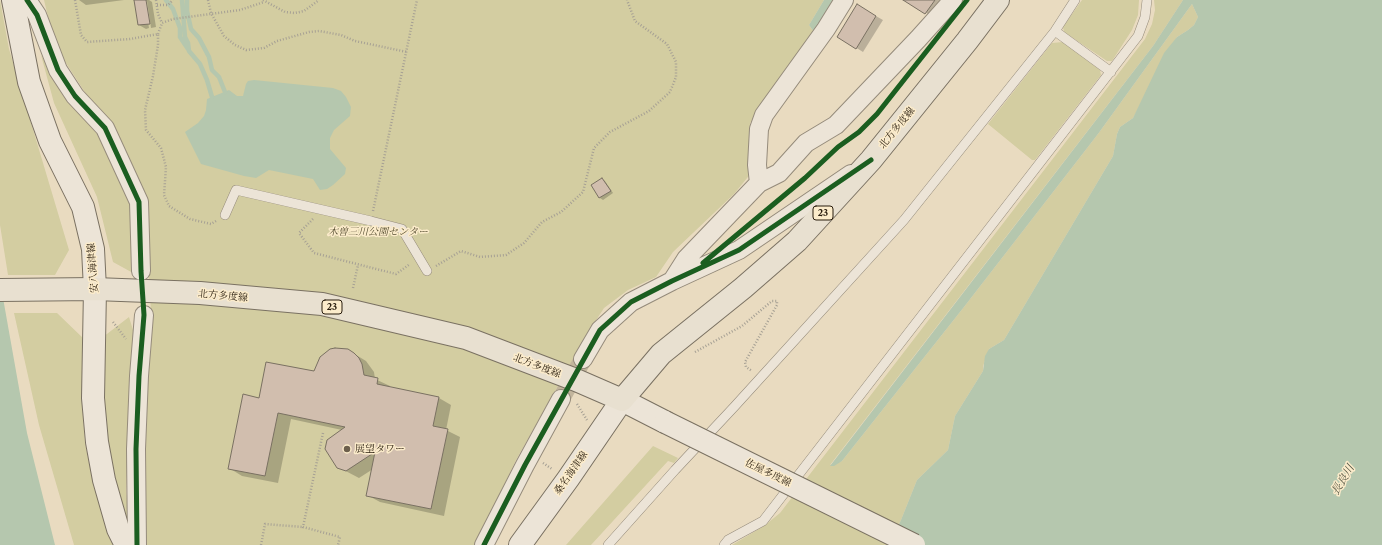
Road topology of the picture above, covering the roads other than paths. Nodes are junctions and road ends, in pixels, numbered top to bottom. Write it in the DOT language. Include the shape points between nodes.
graph roads {
  1 [pos="13,0"];
  2 [pos="27,0"];
  3 [pos="844,0"];
  4 [pos="953,0"];
  5 [pos="998,0"];
  6 [pos="1076,0"];
  7 [pos="1147,0"];
  8 [pos="1055,31"];
  9 [pos="1111,72"];
  10 [pos="871,160"];
  11 [pos="759,183"];
  12 [pos="225,215"];
  13 [pos="141,271"];
  14 [pos="427,271"];
  15 [pos="672,281"];
  16 [pos="0,290"];
  17 [pos="94,290"];
  18 [pos="144,315"];
  19 [pos="583,359"];
  20 [pos="568,399"];
  21 [pos="622,400"];
  22 [pos="126,545"];
  23 [pos="137,545"];
  24 [pos="484,545"];
  25 [pos="520,545"];
  26 [pos="608,545"];
  27 [pos="724,545"];
  28 [pos="914,545"];
  1 -- 17 [label="main road, 安八海津線" via="28,82 50,141 83,207 93,249"];
  2 -- 13 [label="street" via="37,15 58,70 75,96 105,128 139,202"];
  3 -- 11 [label="street" via="764,115 759,129"];
  4 -- 11 [label="street" via="836,125 806,144 779,173"];
  5 -- 10 [label="main road, 北方多度線 / 23"];
  6 -- 8 [label="lane"];
  7 -- 9 [label="lane" via="1145,17 1138,36"];
  8 -- 9 [label="lane"];
  8 -- 26 [label="lane" via="904,220"];
  9 -- 27 [label="lane" via="763,521 728,540"];
  10 -- 15 [label="street" via="738,250"];
  10 -- 21 [label="main road, 北方多度線 / 23" via="797,241 661,354"];
  11 -- 15 [label="street" via="686,259"];
  12 -- 14 [label="lane" via="236,190 402,229"];
  15 -- 19 [label="street" via="631,302 600,330"];
  16 -- 17 [label="main road, 北方多度線 / 23"];
  17 -- 21 [label="main road, 北方多度線 / 23" via="200,293 322,304 466,338"];
  17 -- 22 [label="main road, 安八海津線" via="93,398 97,442 104,480 118,529"];
  18 -- 23 [label="street" via="136,449"];
  20 -- 24 [label="street" via="530,455"];
  21 -- 25 [label="main road, 桑名海津線"];
  21 -- 28 [label="main road, 佐屋多度線, bridge"];
}
